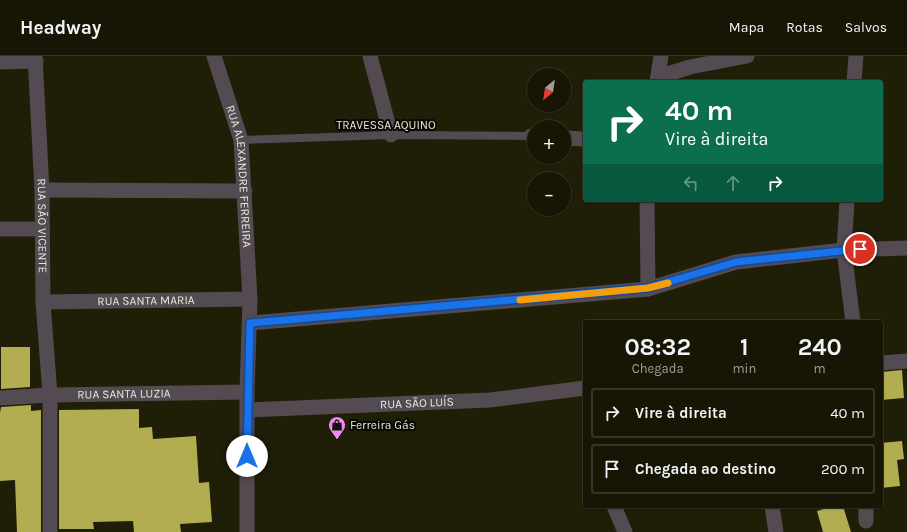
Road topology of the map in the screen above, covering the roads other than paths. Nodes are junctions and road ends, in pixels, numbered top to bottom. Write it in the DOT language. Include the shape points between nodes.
graph roads {
  1 [pos="214,56"];
  2 [pos="370,56"];
  3 [pos="660,56"];
  4 [pos="747,56"];
  5 [pos="856,56"];
  6 [pos="35,58"];
  7 [pos="0,62"];
  8 [pos="658,80"];
  9 [pos="854,80"];
  10 [pos="391,136"];
  11 [pos="527,136"];
  12 [pos="571,138"];
  13 [pos="583,139"];
  14 [pos="241,140"];
  15 [pos="42,190"];
  16 [pos="244,191"];
  17 [pos="647,202"];
  18 [pos="847,202"];
  19 [pos="0,229"];
  20 [pos="42,229"];
  21 [pos="907,248"];
  22 [pos="844,250"];
  23 [pos="648,288"];
  24 [pos="250,299"];
  25 [pos="43,302"];
  26 [pos="853,320"];
  27 [pos="250,323"];
  28 [pos="907,361"];
  29 [pos="883,363"];
  30 [pos="583,388"];
  31 [pos="247,392"];
  32 [pos="50,395"];
  33 [pos="0,398"];
  34 [pos="247,410"];
  35 [pos="615,508"];
  36 [pos="772,508"];
  37 [pos="50,532"];
  38 [pos="247,532"];
  39 [pos="625,532"];
  40 [pos="776,532"];
  1 -- 14 [label="street, RUA ALEXANDRE FERREIRA"];
  2 -- 10 [label="street"];
  3 -- 8 [label="street"];
  4 -- 8 [label="street" via="690,67"];
  5 -- 9 [label="street"];
  6 -- 7 [label="street"];
  6 -- 15 [label="street, RUA SÃO VICENTE"];
  10 -- 11 [label="lane, TRAVESSA AQUINO"];
  10 -- 14 [label="lane, TRAVESSA AQUINO"];
  12 -- 13 [label="street"];
  14 -- 16 [label="street, RUA ALEXANDRE FERREIRA"];
  15 -- 16 [label="street"];
  15 -- 20 [label="street, RUA SÃO VICENTE"];
  16 -- 24 [label="street, RUA ALEXANDRE FERREIRA"];
  17 -- 23 [label="street"];
  18 -- 22 [label="street"];
  19 -- 20 [label="street"];
  20 -- 25 [label="street, RUA SÃO VICENTE"];
  21 -- 22 [label="street"];
  22 -- 23 [label="street" via="736,262"];
  22 -- 26 [label="street"];
  23 -- 27 [label="street"];
  24 -- 25 [label="street, RUA SANTA MARIA"];
  24 -- 27 [label="street, RUA ALEXANDRE FERREIRA"];
  25 -- 32 [label="street, RUA SÃO VICENTE"];
  27 -- 31 [label="street, RUA ALEXANDRE FERREIRA"];
  28 -- 29 [label="street"];
  30 -- 34 [label="street, RUA SÃO LUÍS" via="490,400"];
  31 -- 32 [label="street, RUA SANTA LUZIA"];
  31 -- 34 [label="street, RUA ALEXANDRE FERREIRA"];
  32 -- 33 [label="street, RUA SANTA LUZIA"];
  32 -- 37 [label="street, RUA SÃO VICENTE"];
  34 -- 38 [label="street, RUA ALEXANDRE FERREIRA"];
  35 -- 39 [label="street"];
  36 -- 40 [label="street"];
}
